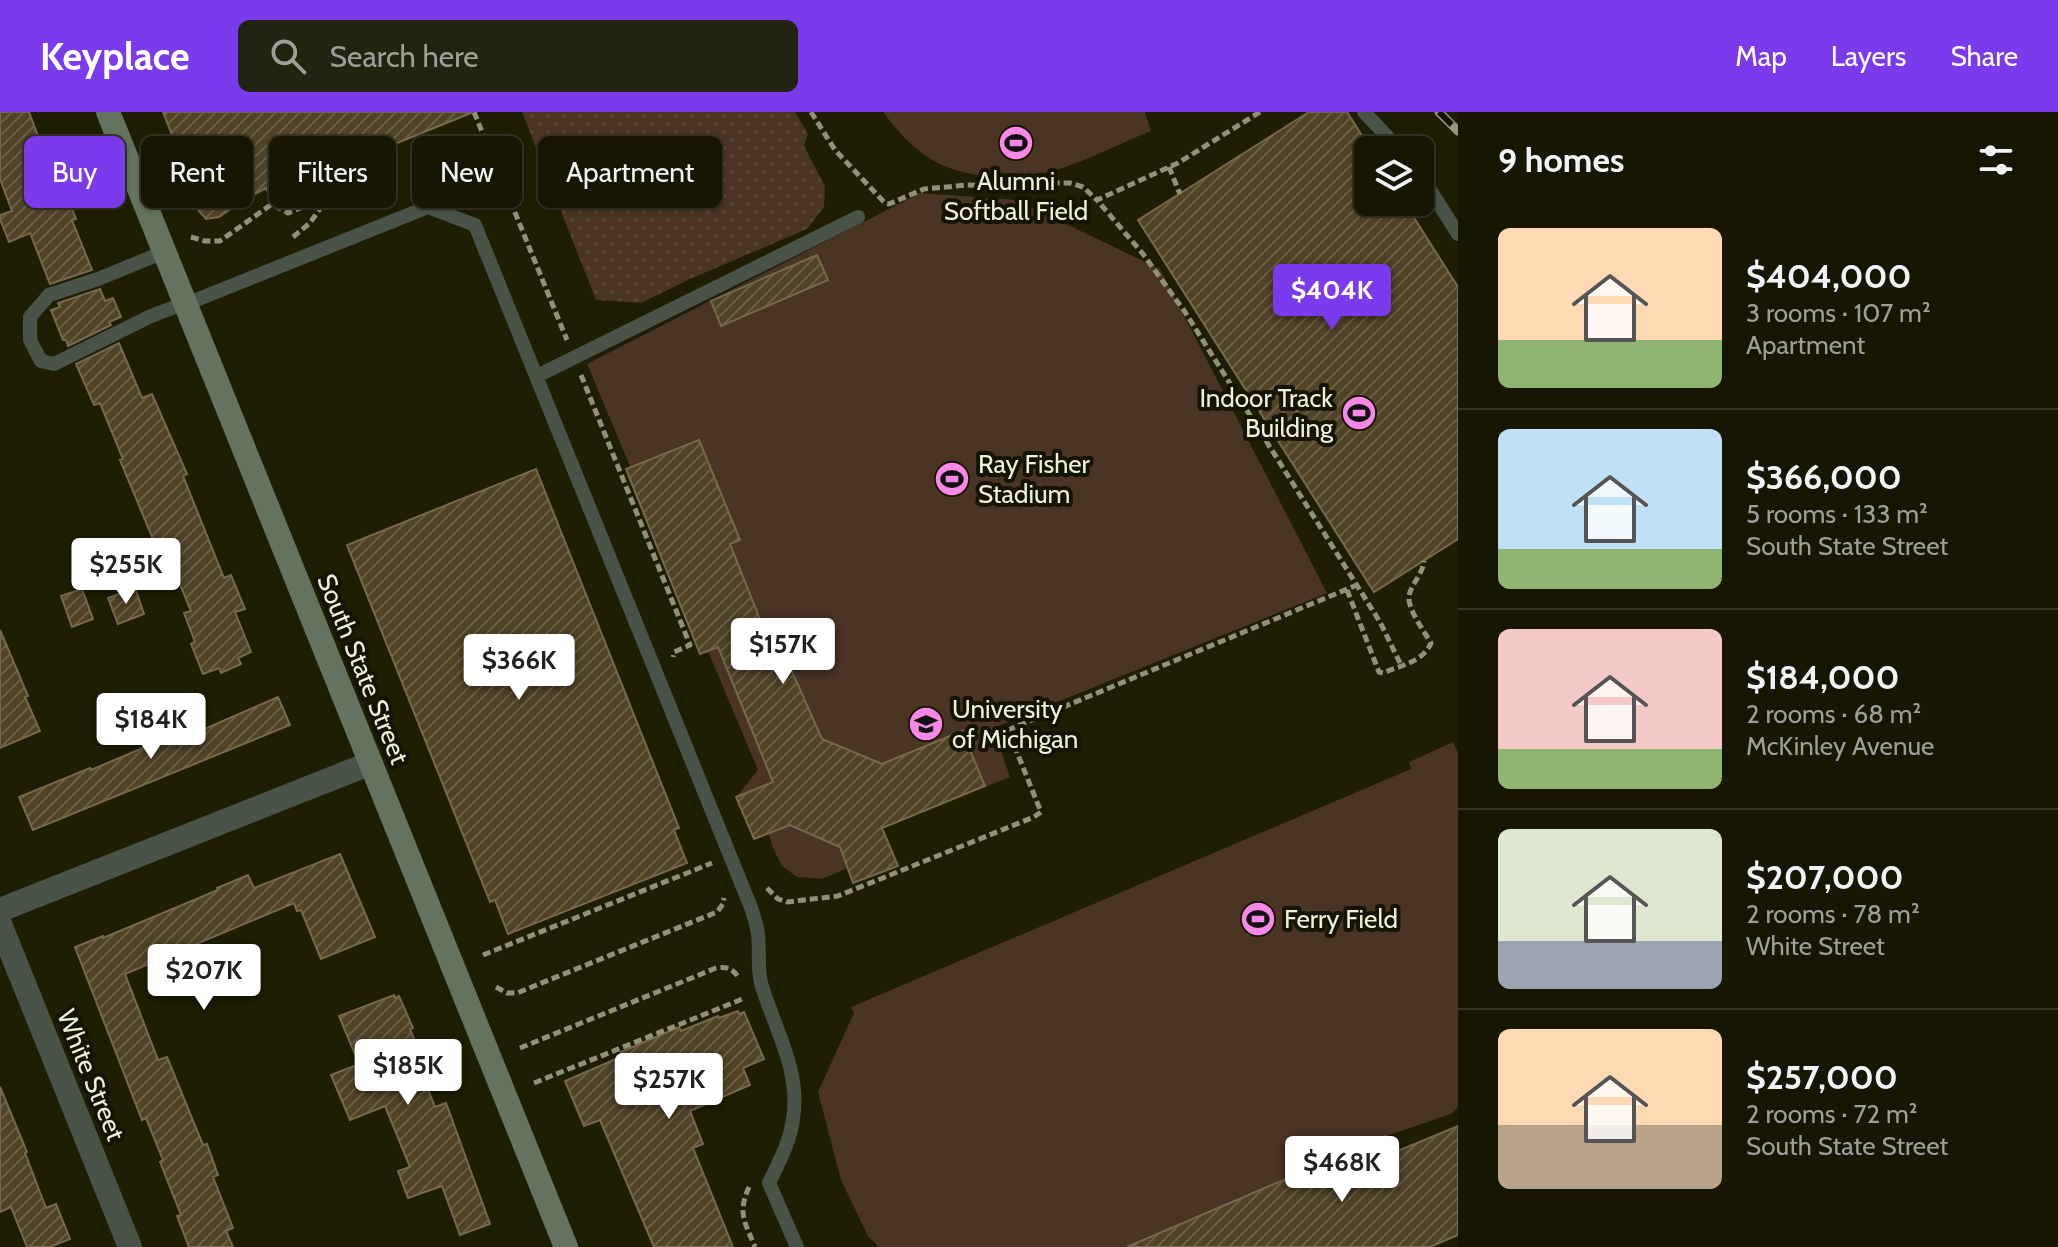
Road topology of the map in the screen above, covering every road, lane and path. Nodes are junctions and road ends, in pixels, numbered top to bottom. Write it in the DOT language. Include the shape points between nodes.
graph roads {
  1 [pos="108,112"];
  2 [pos="474,112"];
  3 [pos="811,112"];
  4 [pos="1260,112"];
  5 [pos="1364,112"];
  6 [pos="1387,136"];
  7 [pos="1169,167"];
  8 [pos="1180,194"];
  9 [pos="1434,196"];
  10 [pos="1097,200"];
  11 [pos="269,206"];
  12 [pos="279,208"];
  13 [pos="300,208"];
  14 [pos="321,208"];
  15 [pos="858,217"];
  16 [pos="1458,234"];
  17 [pos="191,237"];
  18 [pos="293,237"];
  19 [pos="164,252"];
  20 [pos="185,304"];
  21 [pos="575,359"];
  22 [pos="537,376"];
  23 [pos="1424,561"];
  24 [pos="1357,585"];
  25 [pos="1347,590"];
  26 [pos="1401,665"];
  27 [pos="678,669"];
  28 [pos="371,763"];
  29 [pos="717,876"];
  30 [pos="762,882"];
  31 [pos="722,889"];
  32 [pos="0,910"];
  33 [pos="0,924"];
  34 [pos="483,955"];
  35 [pos="741,983"];
  36 [pos="496,987"];
  37 [pos="752,1010"];
  38 [pos="520,1048"];
  39 [pos="534,1083"];
  40 [pos="751,1183"];
  41 [pos="130,1247"];
  42 [pos="566,1247"];
  43 [pos="755,1247"];
  44 [pos="797,1247"];
  1 -- 19 [label="main road, South State Street"];
  2 -- 21 [label="path"];
  3 -- 10 [label="path" via="835,150 885,203 924,189 1057,183 1083,187"];
  4 -- 7 [label="path"];
  5 -- 6 [label="lane"];
  7 -- 8 [label="path"];
  7 -- 10 [label="path"];
  9 -- 16 [label="lane"];
  10 -- 24 [label="path" via="1185,312"];
  11 -- 17 [label="path" via="220,241"];
  12 -- 13 [label="path" via="288,213"];
  14 -- 18 [label="path"];
  15 -- 21 [label="lane"];
  19 -- 20 [label="main road, South State Street"];
  19 -- 20 [label="lane" via="49,295 30,317 30,340 41,361 54,364"];
  20 -- 22 [label="lane" via="428,207 475,225"];
  20 -- 28 [label="main road, South State Street"];
  21 -- 22 [label="lane"];
  21 -- 27 [label="path" via="690,645 672,653"];
  22 -- 44 [label="lane" via="752,910 761,983 796,1099 786,1146 769,1183"];
  23 -- 26 [label="path" via="1409,605 1430,648"];
  24 -- 25 [label="path"];
  24 -- 26 [label="path"];
  25 -- 26 [label="path" via="1379,672"];
  25 -- 30 [label="path" via="1008,730 1041,812 1034,817 838,896 787,902"];
  28 -- 32 [label="street"];
  28 -- 42 [label="main road, South State Street"];
  29 -- 34 [label="path" via="712,863"];
  31 -- 36 [label="path" via="724,900 717,912 517,993"];
  33 -- 41 [label="street, White Street"];
  35 -- 38 [label="path" via="734,971 716,968"];
  37 -- 39 [label="path" via="746,995"];
  40 -- 43 [label="path" via="742,1207"];
}
